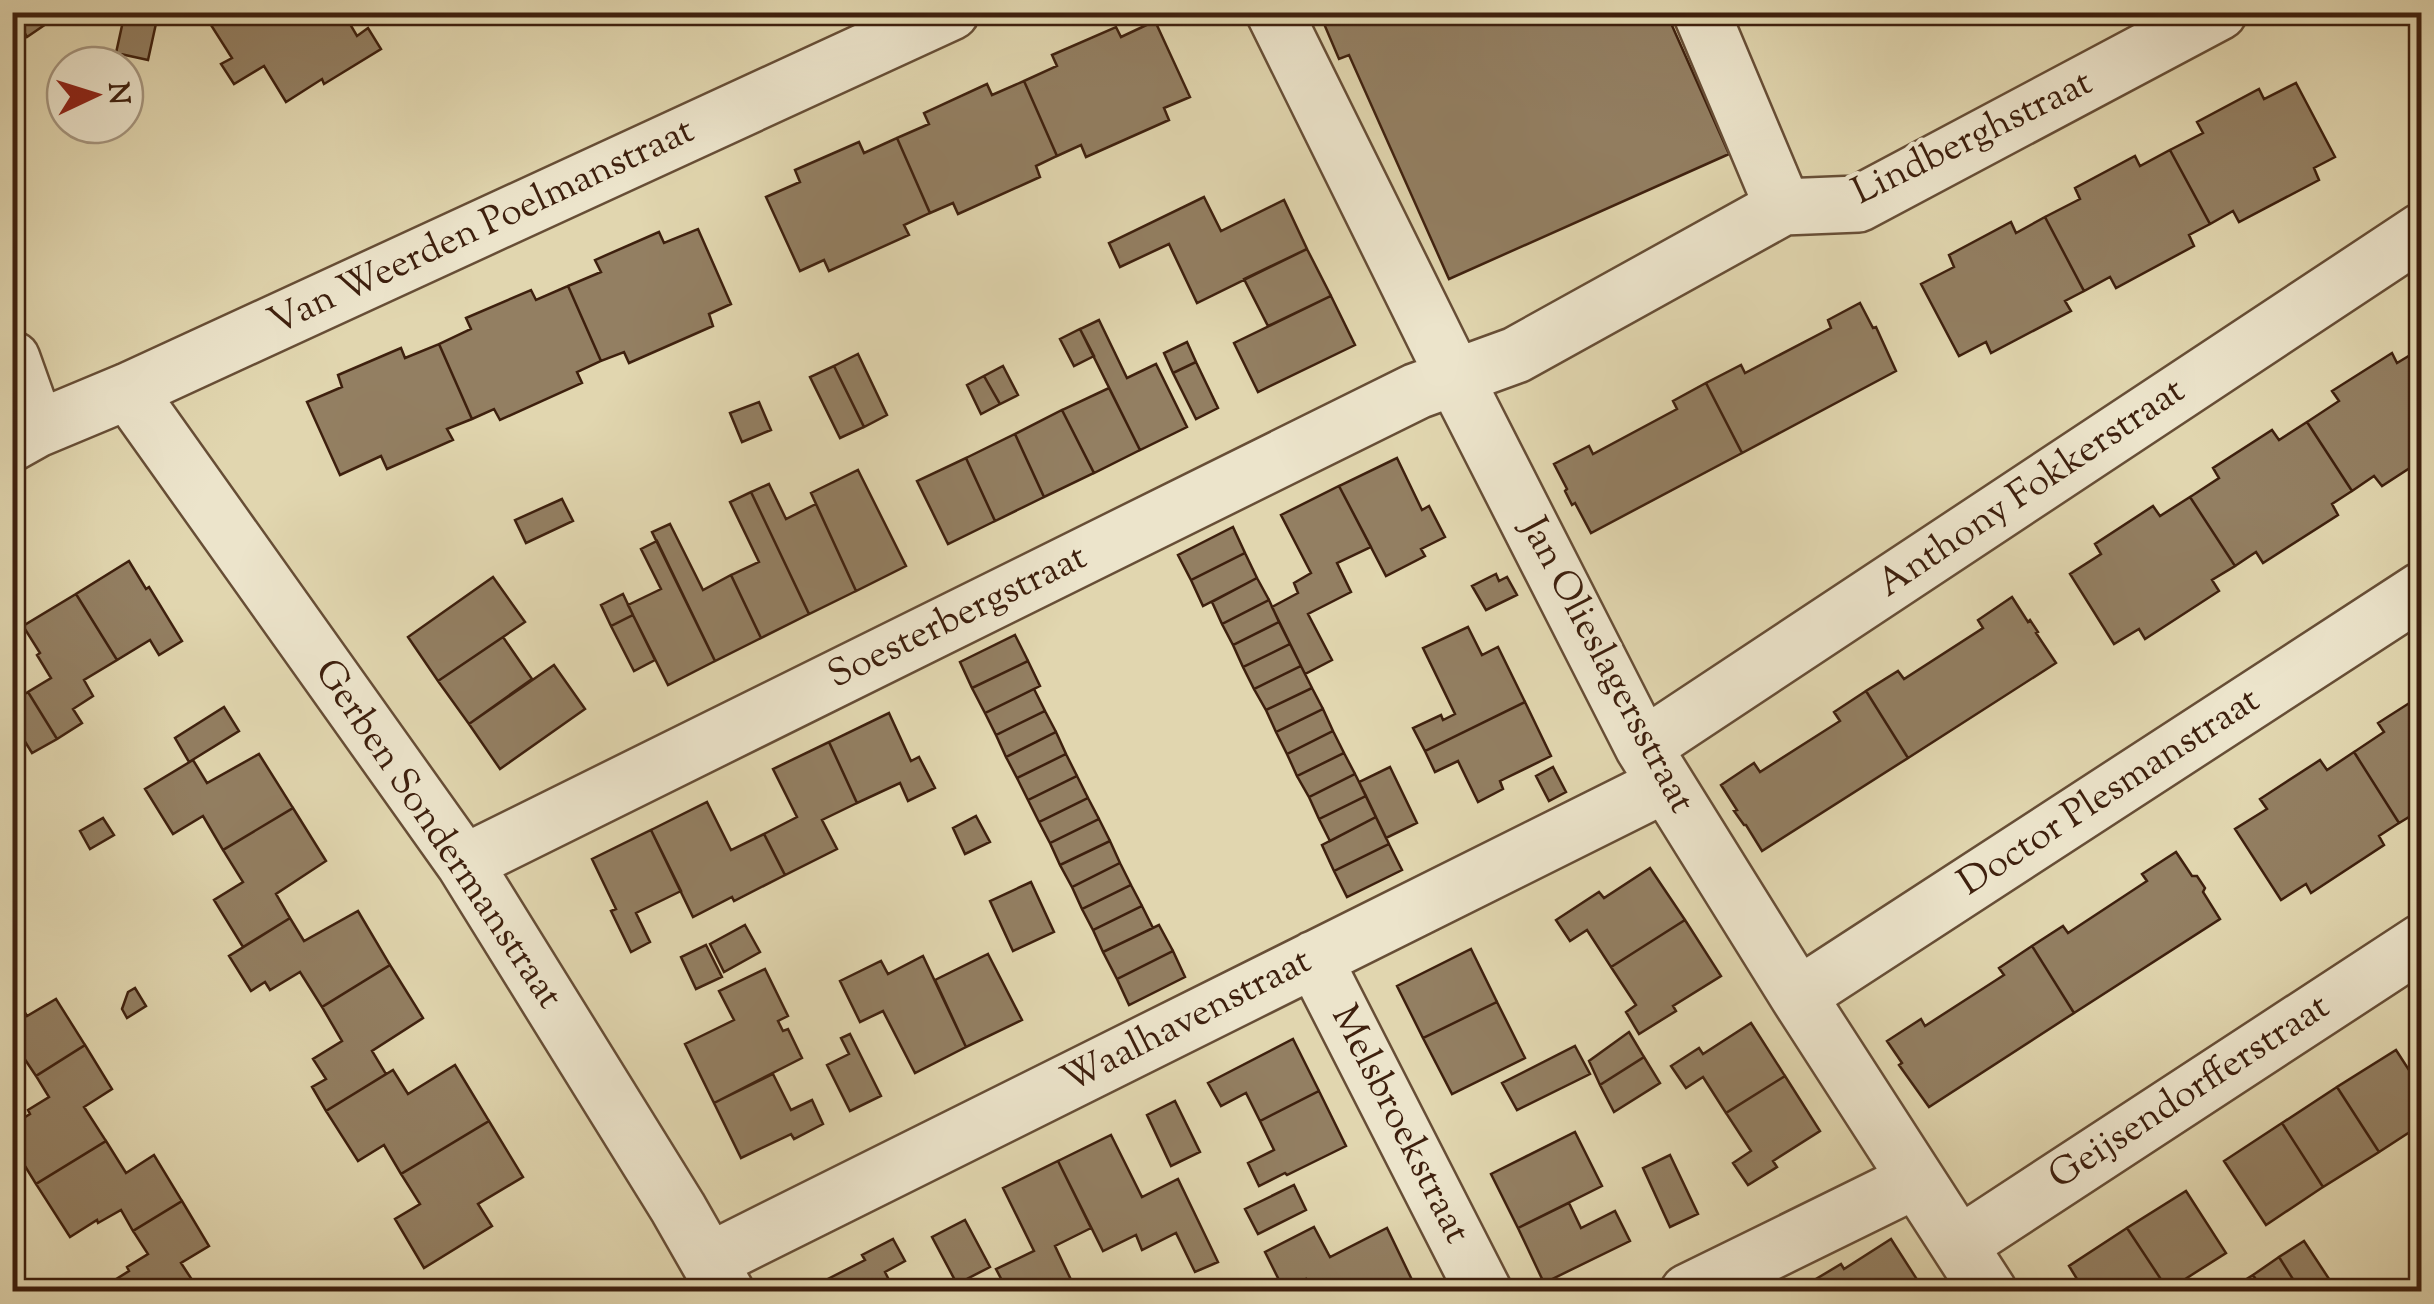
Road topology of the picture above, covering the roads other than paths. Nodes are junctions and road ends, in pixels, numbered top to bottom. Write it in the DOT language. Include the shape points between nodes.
graph roads {
  1 [pos="951,12"];
  2 [pos="1274,12"];
  3 [pos="1700,12"];
  4 [pos="2220,12"];
  5 [pos="1783,207"];
  6 [pos="2422,231"];
  7 [pos="12,359"];
  8 [pos="1455,378"];
  9 [pos="128,390"];
  10 [pos="25,436"];
  11 [pos="2422,590"];
  12 [pos="1654,766"];
  13 [pos="464,863"];
  14 [pos="2422,942"];
  15 [pos="1314,958"];
  16 [pos="1798,996"];
  17 [pos="1916,1180"];
  18 [pos="1958,1245"];
  19 [pos="717,1276"];
  20 [pos="1484,1292"];
  21 [pos="1688,1292"];
  22 [pos="1989,1292"];
  1 -- 9 [label="street, Van Weerden Poelmanstraat"];
  2 -- 8 [label="street, Jan Olieslagersstraat"];
  3 -- 5 [label="street"];
  4 -- 5 [label="street, Lindberghstraat" via="1858,204"];
  5 -- 8 [label="street, Lindberghstraat" via="1516,356"];
  6 -- 12 [label="street, Anthony Fokkerstraat"];
  7 -- 10 [label="street"];
  8 -- 12 [label="street, Jan Olieslagersstraat"];
  8 -- 13 [label="street, Soesterbergstraat" via="1400,399"];
  9 -- 10 [label="street, Van Weerden Poelmanstraat"];
  9 -- 13 [label="street, Gerben Sondermanstraat"];
  11 -- 16 [label="street, Doctor Plesmanstraat"];
  12 -- 15 [label="street, Waalhavenstraat"];
  12 -- 16 [label="street, Jan Olieslagersstraat"];
  13 -- 19 [label="street, Gerben Sondermanstraat"];
  14 -- 18 [label="street, Geijsendorfferstraat"];
  15 -- 19 [label="street, Waalhavenstraat"];
  15 -- 20 [label="street, Melsbroekstraat"];
  16 -- 17 [label="street, Jan Olieslagersstraat"];
  17 -- 18 [label="street, Jan Olieslagersstraat"];
  17 -- 21 [label="street"];
  18 -- 22 [label="street, Jan Olieslagersstraat"];
}
